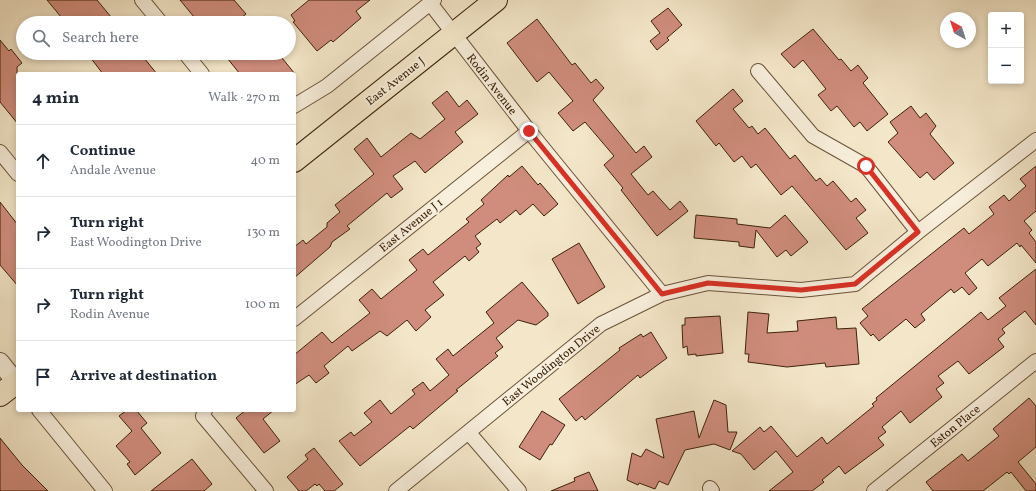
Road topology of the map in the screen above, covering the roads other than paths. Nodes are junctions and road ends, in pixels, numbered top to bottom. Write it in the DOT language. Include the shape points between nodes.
graph roads {
  1 [pos="142,0"];
  2 [pos="496,0"];
  3 [pos="432,2"];
  4 [pos="155,16"];
  5 [pos="454,34"];
  6 [pos="191,60"];
  7 [pos="758,71"];
  8 [pos="200,72"];
  9 [pos="296,105"];
  10 [pos="529,131"];
  11 [pos="1036,140"];
  12 [pos="0,152"];
  13 [pos="296,159"];
  14 [pos="16,172"];
  15 [pos="918,232"];
  16 [pos="662,294"];
  17 [pos="296,317"];
  18 [pos="1036,361"];
  19 [pos="0,362"];
  20 [pos="13,386"];
  21 [pos="41,412"];
  22 [pos="204,412"];
  23 [pos="469,433"];
  24 [pos="105,491"];
  25 [pos="266,491"];
  26 [pos="396,491"];
  27 [pos="519,491"];
  28 [pos="874,491"];
  1 -- 4 [label="street"];
  2 -- 5 [label="main road, East Avenue J"];
  3 -- 5 [label="street, Rodin Avenue"];
  3 -- 9 [label="street" via="326,86"];
  5 -- 10 [label="street, Rodin Avenue"];
  5 -- 13 [label="main road, East Avenue J"];
  6 -- 8 [label="street"];
  7 -- 15 [label="street" via="813,136 866,166"];
  10 -- 16 [label="street, Rodin Avenue"];
  10 -- 17 [label="street, East Avenue J 1"];
  11 -- 15 [label="street, East Woodington Drive"];
  12 -- 14 [label="street"];
  15 -- 16 [label="street, East Woodington Drive" via="855,284 801,290 708,283"];
  16 -- 23 [label="street, East Woodington Drive" via="601,324"];
  18 -- 28 [label="street, Eston Place"];
  19 -- 20 [label="street"];
  21 -- 24 [label="street"];
  22 -- 25 [label="street" via="203,416"];
  23 -- 26 [label="street, East Woodington Drive"];
  23 -- 27 [label="street"];
}
